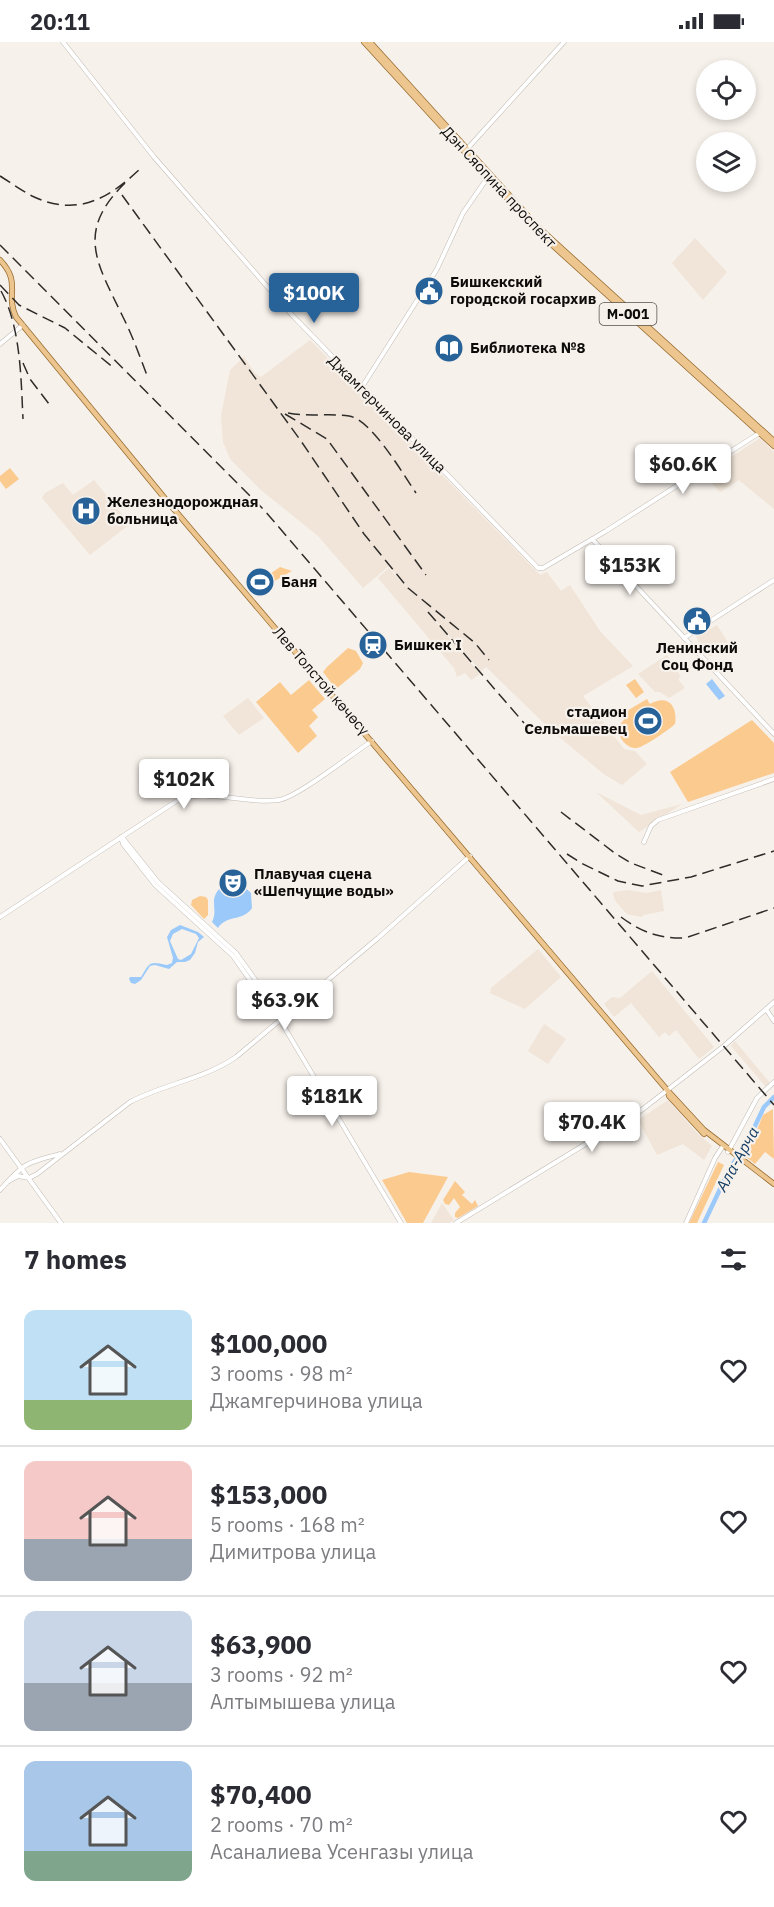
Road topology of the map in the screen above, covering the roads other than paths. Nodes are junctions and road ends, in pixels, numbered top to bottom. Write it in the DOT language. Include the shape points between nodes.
graph roads {
  1 [pos="63,42"];
  2 [pos="364,42"];
  3 [pos="370,42"];
  4 [pos="564,42"];
  5 [pos="466,150"];
  6 [pos="489,176"];
  7 [pos="0,260"];
  8 [pos="23,325"];
  9 [pos="0,344"];
  10 [pos="362,387"];
  11 [pos="762,432"];
  12 [pos="774,441"];
  13 [pos="774,446"];
  14 [pos="592,539"];
  15 [pos="774,580"];
  16 [pos="684,638"];
  17 [pos="774,734"];
  18 [pos="372,740"];
  19 [pos="774,779"];
  20 [pos="121,837"];
  21 [pos="644,842"];
  22 [pos="470,856"];
  23 [pos="0,917"];
  24 [pos="774,1002"];
  25 [pos="270,1004"];
  26 [pos="766,1009"];
  27 [pos="280,1020"];
  28 [pos="774,1021"];
  29 [pos="774,1082"];
  30 [pos="668,1090"];
  31 [pos="0,1139"];
  32 [pos="722,1147"];
  33 [pos="729,1151"];
  34 [pos="63,1153"];
  35 [pos="29,1162"];
  36 [pos="21,1168"];
  37 [pos="37,1174"];
  38 [pos="29,1178"];
  39 [pos="7,1182"];
  40 [pos="774,1185"];
  41 [pos="0,1190"];
  42 [pos="61,1223"];
  43 [pos="401,1223"];
  44 [pos="456,1223"];
  45 [pos="686,1223"];
  1 -- 10 [label="street, Джамгерчинова улица" via="154,157 292,315"];
  2 -- 5 [label="main road, Дэн Сяопина проспект / M-001"];
  3 -- 5 [label="main road, Дэн Сяопина проспект / M-001"];
  4 -- 5 [label="street"];
  5 -- 6 [label="main road, Дэн Сяопина проспект / M-001"];
  6 -- 10 [label="street" via="463,213 437,269"];
  6 -- 11 [label="main road, Дэн Сяопина проспект / M-001" via="545,233"];
  7 -- 8 [label="main road, Лев Толстой көчөсү" via="10,272 12,304"];
  8 -- 9 [label="street"];
  8 -- 18 [label="main road, Лев Толстой көчөсү"];
  10 -- 14 [label="street, Джамгерчинова улица" via="538,568"];
  11 -- 12 [label="main road, Дэн Сяопина проспект / M-001"];
  11 -- 13 [label="main road, Дэн Сяопина проспект / M-001"];
  11 -- 14 [label="street"];
  14 -- 16 [label="street"];
  15 -- 16 [label="street"];
  16 -- 17 [label="street"];
  18 -- 20 [label="street" via="285,798 184,798"];
  18 -- 22 [label="main road, Лев Толстой көчөсү"];
  19 -- 21 [label="street" via="658,820"];
  20 -- 23 [label="street"];
  20 -- 25 [label="street" via="158,882 236,953"];
  22 -- 27 [label="street"];
  22 -- 30 [label="main road, Лев Толстой көчөсү"];
  24 -- 26 [label="street"];
  26 -- 28 [label="street"];
  26 -- 30 [label="street"];
  27 -- 34 [label="street" via="228,1063 130,1102"];
  27 -- 43 [label="street"];
  29 -- 33 [label="street" via="758,1098"];
  30 -- 32 [label="main road, Лев Толстой көчөсү" via="697,1128"];
  30 -- 44 [label="street"];
  31 -- 36 [label="street"];
  32 -- 33 [label="main road, Лев Толстой көчөсү"];
  32 -- 45 [label="street"];
  33 -- 40 [label="main road, Лев Толстой көчөсү"];
  34 -- 35 [label="street"];
  34 -- 37 [label="street"];
  35 -- 36 [label="street"];
  35 -- 37 [label="street" via="37,1165"];
  36 -- 38 [label="street"];
  36 -- 39 [label="street"];
  37 -- 38 [label="street"];
  38 -- 39 [label="street" via="18,1176"];
  38 -- 42 [label="street"];
  39 -- 41 [label="street"];
}
